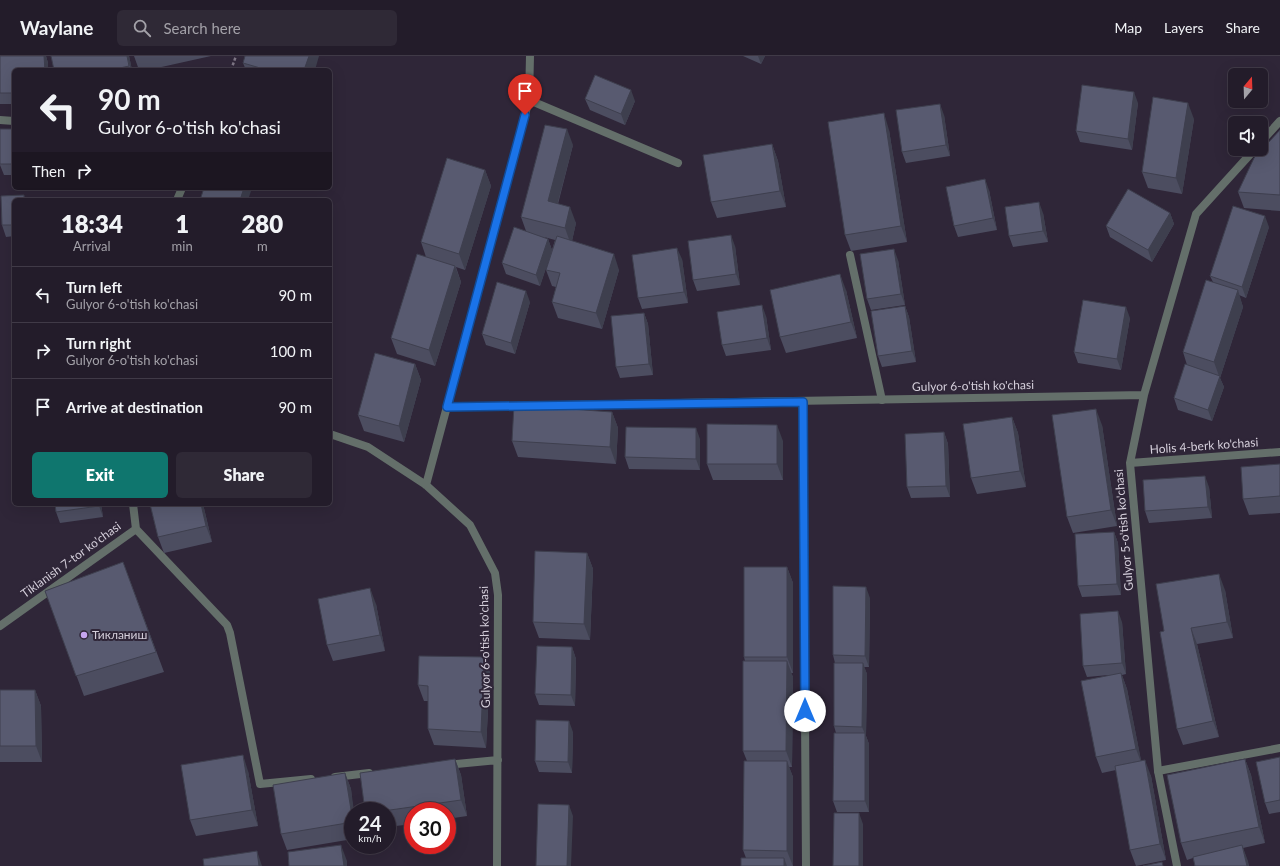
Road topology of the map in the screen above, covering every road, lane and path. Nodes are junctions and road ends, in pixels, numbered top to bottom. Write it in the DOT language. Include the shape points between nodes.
graph roads {
  1 [pos="236,56"];
  2 [pos="530,56"];
  3 [pos="232,68"];
  4 [pos="529,100"];
  5 [pos="0,120"];
  6 [pos="12,121"];
  7 [pos="1280,121"];
  8 [pos="1268,134"];
  9 [pos="1249,156"];
  10 [pos="678,163"];
  11 [pos="850,255"];
  12 [pos="1144,395"];
  13 [pos="882,400"];
  14 [pos="803,402"];
  15 [pos="447,407"];
  16 [pos="332,435"];
  17 [pos="1280,452"];
  18 [pos="1130,463"];
  19 [pos="426,485"];
  20 [pos="133,506"];
  21 [pos="136,529"];
  22 [pos="0,626"];
  23 [pos="1280,748"];
  24 [pos="498,760"];
  25 [pos="434,766"];
  26 [pos="1158,771"];
  27 [pos="379,772"];
  28 [pos="497,866"];
  29 [pos="806,866"];
  30 [pos="1177,866"];
  1 -- 3 [label="path"];
  2 -- 4 [label="street"];
  4 -- 10 [label="street"];
  4 -- 15 [label="street"];
  5 -- 6 [label="street"];
  7 -- 8 [label="street"];
  9 -- 12 [label="street, Gulyor 5-o'tish ko'chasi" via="1196,214"];
  11 -- 13 [label="street"];
  12 -- 13 [label="street, Gulyor 6-o'tish ko'chasi"];
  12 -- 18 [label="street, Gulyor 5-o'tish ko'chasi"];
  13 -- 14 [label="street, Gulyor 6-o'tish ko'chasi"];
  14 -- 15 [label="street, Gulyor 6-o'tish ko'chasi"];
  14 -- 29 [label="street"];
  15 -- 19 [label="street"];
  16 -- 19 [label="street, Gulyor 6-o'tish ko'chasi" via="368,447"];
  17 -- 18 [label="street, Holis 4-berk ko'chasi"];
  18 -- 26 [label="street, Gulyor 5-o'tish ko'chasi"];
  19 -- 24 [label="street, Gulyor 6-o'tish ko'chasi" via="470,525 495,573 498,595"];
  20 -- 21 [label="street, Tiklanish 7-tor ko'chasi"];
  21 -- 22 [label="street, Tiklanish 7-tor ko'chasi"];
  21 -- 27 [label="street" via="226,625 230,633 260,784"];
  23 -- 26 [label="street"];
  24 -- 25 [label="street"];
  24 -- 28 [label="street, Gulyor 6-o'tish ko'chasi"];
  26 -- 30 [label="street, Gulyor 5-o'tish ko'chasi"];
}
